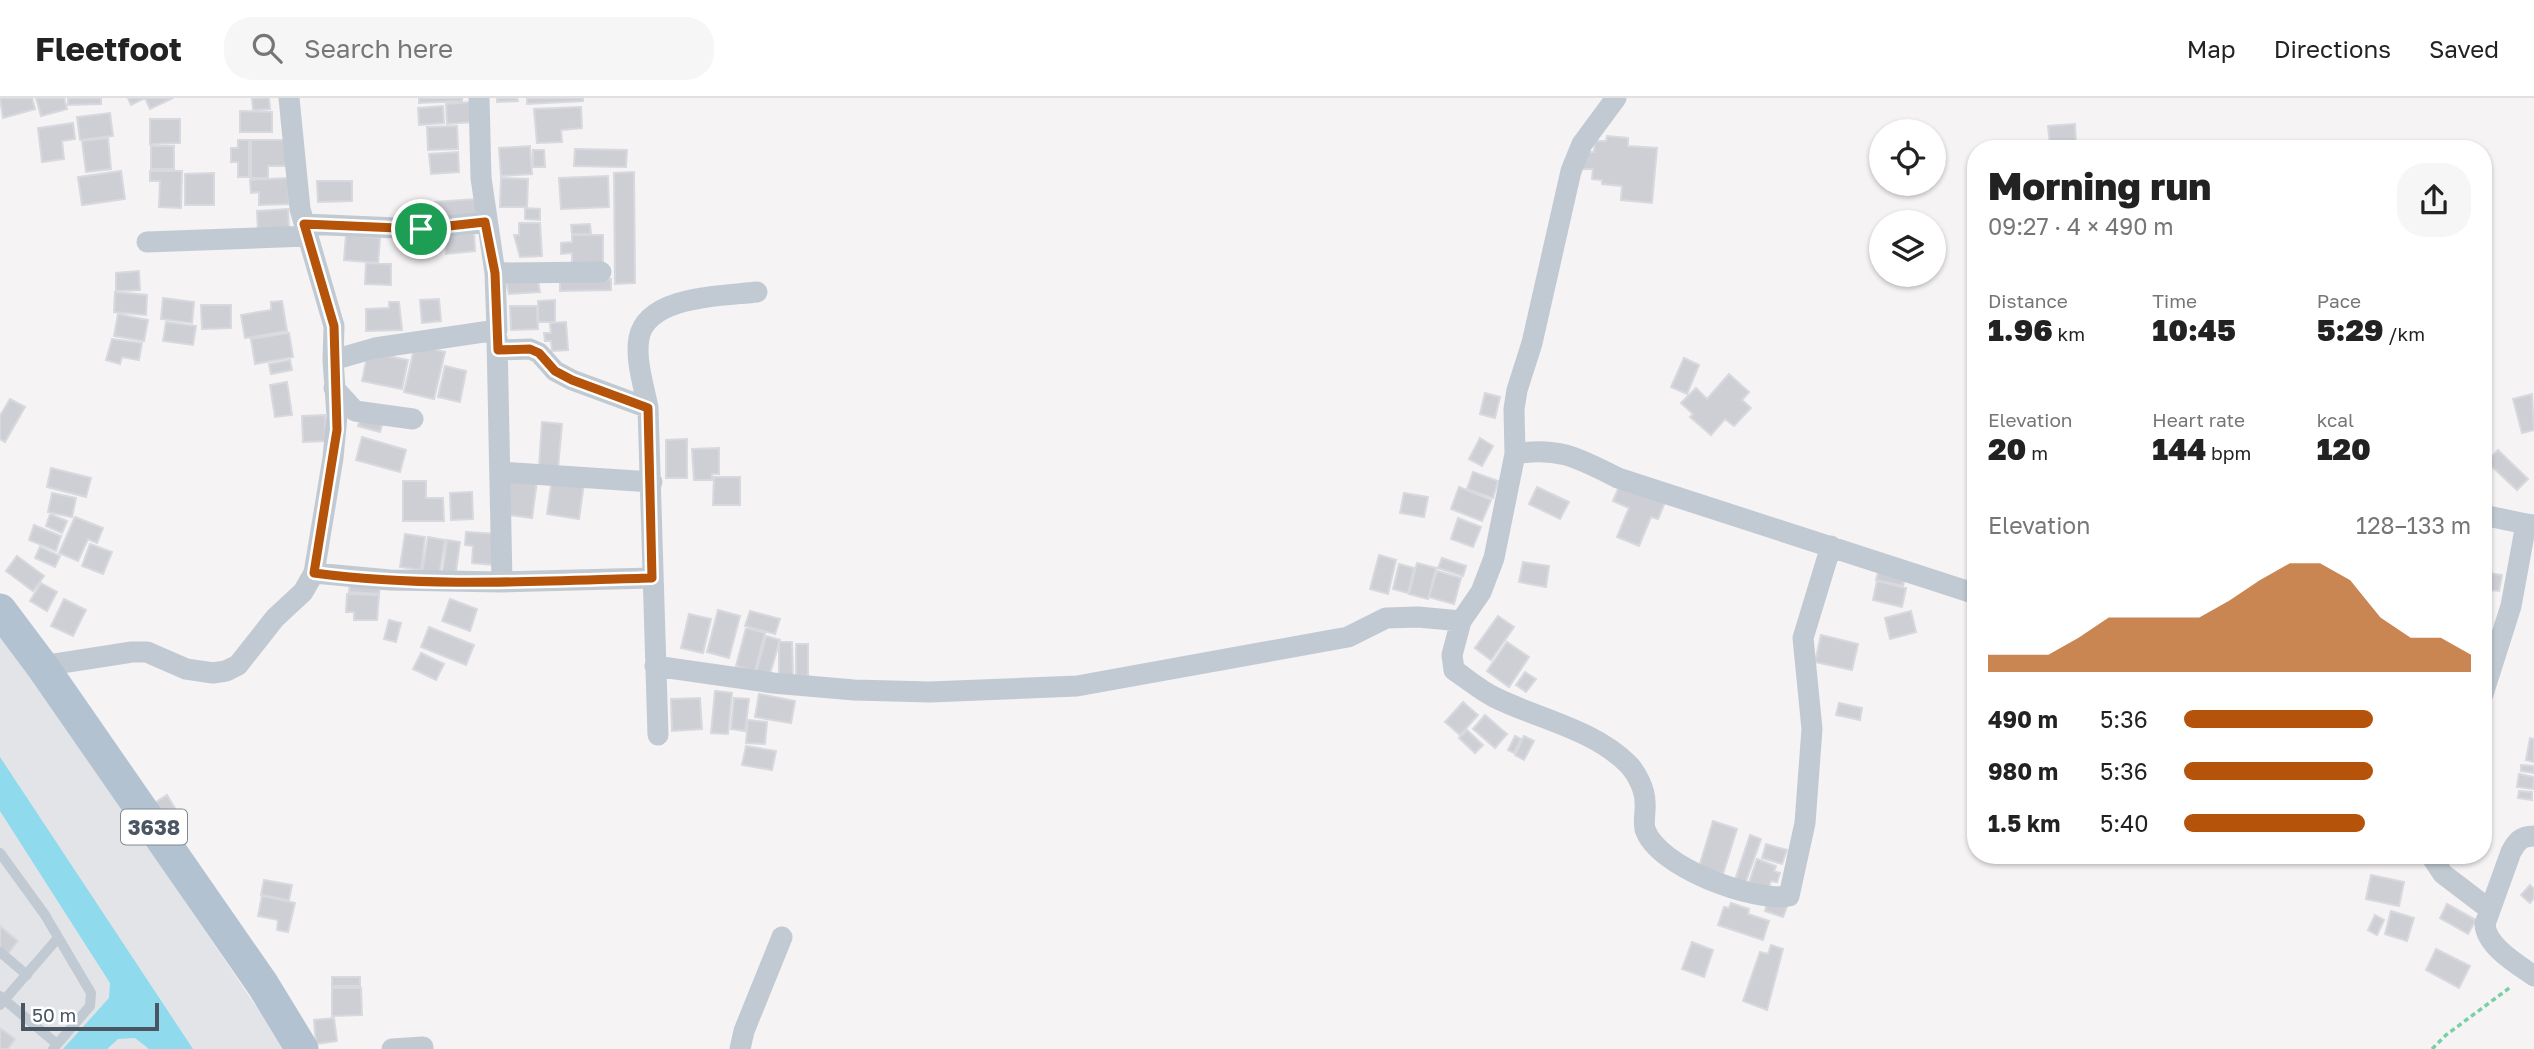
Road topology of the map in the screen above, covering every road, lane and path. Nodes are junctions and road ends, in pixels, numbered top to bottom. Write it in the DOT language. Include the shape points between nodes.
graph roads {
  1 [pos="289,98"];
  2 [pos="479,98"];
  3 [pos="1616,98"];
  4 [pos="485,222"];
  5 [pos="306,230"];
  6 [pos="148,242"];
  7 [pos="601,272"];
  8 [pos="495,273"];
  9 [pos="757,292"];
  10 [pos="497,340"];
  11 [pos="333,360"];
  12 [pos="334,388"];
  13 [pos="648,408"];
  14 [pos="413,419"];
  15 [pos="1515,454"];
  16 [pos="500,472"];
  17 [pos="652,482"];
  18 [pos="2492,517"];
  19 [pos="2530,525"];
  20 [pos="1831,546"];
  21 [pos="314,573"];
  22 [pos="652,578"];
  23 [pos="502,582"];
  24 [pos="1967,591"];
  25 [pos="0,610"];
  26 [pos="1461,621"];
  27 [pos="42,666"];
  28 [pos="655,666"];
  29 [pos="2492,666"];
  30 [pos="658,735"];
  31 [pos="2534,836"];
  32 [pos="0,853"];
  33 [pos="2436,864"];
  34 [pos="2489,909"];
  35 [pos="782,937"];
  36 [pos="58,939"];
  37 [pos="0,953"];
  38 [pos="27,975"];
  39 [pos="2534,976"];
  40 [pos="1,1000"];
  41 [pos="423,1046"];
  42 [pos="55,1047"];
  43 [pos="302,1049"];
  44 [pos="392,1049"];
  45 [pos="740,1049"];
  46 [pos="2432,1049"];
  1 -- 5 [label="street"];
  2 -- 4 [label="street"];
  3 -- 15 [label="street" via="1582,144 1571,171 1517,390"];
  4 -- 5 [label="street" via="421,229"];
  4 -- 8 [label="street"];
  5 -- 6 [label="street"];
  5 -- 11 [label="street" via="334,326"];
  7 -- 8 [label="street"];
  8 -- 10 [label="street"];
  9 -- 13 [label="street" via="677,302 646,323 638,351"];
  10 -- 11 [label="street" via="375,348"];
  10 -- 13 [label="street" via="539,353 555,371 572,380"];
  10 -- 16 [label="street"];
  11 -- 12 [label="street"];
  12 -- 14 [label="street" via="355,411"];
  12 -- 21 [label="street" via="337,430"];
  13 -- 17 [label="street"];
  15 -- 20 [label="street" via="1572,455 1618,478"];
  15 -- 26 [label="street" via="1494,558 1481,592"];
  16 -- 17 [label="street"];
  16 -- 23 [label="street"];
  17 -- 22 [label="street"];
  18 -- 19 [label="street"];
  19 -- 29 [label="street"];
  20 -- 24 [label="street"];
  20 -- 26 [label="street" via="1803,638 1812,729 1805,823 1792,892 1784,897 1698,875 1654,847 1644,827 1646,800 1628,764 1593,739 1493,697 1454,670 1452,655"];
  21 -- 23 [label="street"];
  21 -- 27 [label="street" via="303,592 275,618 238,665 226,671 186,668 147,652"];
  22 -- 23 [label="street"];
  22 -- 28 [label="street"];
  25 -- 27 [label="main road, 3638"];
  26 -- 28 [label="street" via="1386,618 1348,638 1077,686 854,690"];
  27 -- 43 [label="main road, 3638" via="263,985"];
  28 -- 30 [label="street"];
  31 -- 34 [label="street" via="2517,841"];
  32 -- 36 [label="lane"];
  33 -- 34 [label="street"];
  34 -- 39 [label="street" via="2485,935"];
  35 -- 45 [label="street"];
  36 -- 38 [label="lane"];
  36 -- 42 [label="lane" via="93,999"];
  37 -- 38 [label="lane"];
  38 -- 40 [label="lane"];
  39 -- 46 [label="path" via="2482,1006"];
  40 -- 42 [label="lane"];
  41 -- 44 [label="street"];
}
